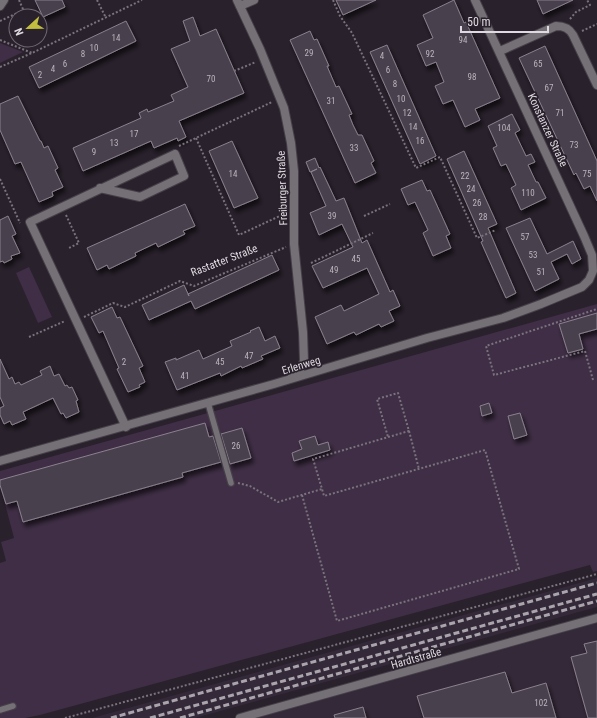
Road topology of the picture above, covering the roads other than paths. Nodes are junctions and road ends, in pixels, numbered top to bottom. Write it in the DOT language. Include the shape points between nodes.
graph roads {
  1 [pos="4,0"];
  2 [pos="254,0"];
  3 [pos="475,0"];
  4 [pos="238,3"];
  5 [pos="0,6"];
  6 [pos="500,51"];
  7 [pos="597,85"];
  8 [pos="100,188"];
  9 [pos="595,272"];
  10 [pos="289,380"];
  11 [pos="208,403"];
  12 [pos="126,427"];
  13 [pos="0,461"];
  14 [pos="231,483"];
  15 [pos="597,618"];
  16 [pos="13,706"];
  17 [pos="0,710"];
  18 [pos="240,718"];
  1 -- 5 [label="street"];
  2 -- 4 [label="street"];
  3 -- 6 [label="street, Konstanzer Straße"];
  4 -- 10 [label="street, Freiburger Straße" via="284,108 291,143 294,171 294,244 304,361 299,372"];
  6 -- 7 [label="street" via="556,26 564,26 571,31"];
  6 -- 9 [label="street, Konstanzer Straße" via="584,236 592,255"];
  8 -- 8 [label="street" via="175,154 184,176 140,197"];
  8 -- 12 [label="street" via="30,222"];
  9 -- 10 [label="street, Erlenweg" via="582,287 504,318 427,338"];
  10 -- 11 [label="street, Erlenweg"];
  11 -- 12 [label="street, Erlenweg"];
  11 -- 14 [label="lane"];
  12 -- 13 [label="street, Erlenweg"];
  15 -- 18 [label="street, Hardtstraße"];
  16 -- 17 [label="lane"];
}
